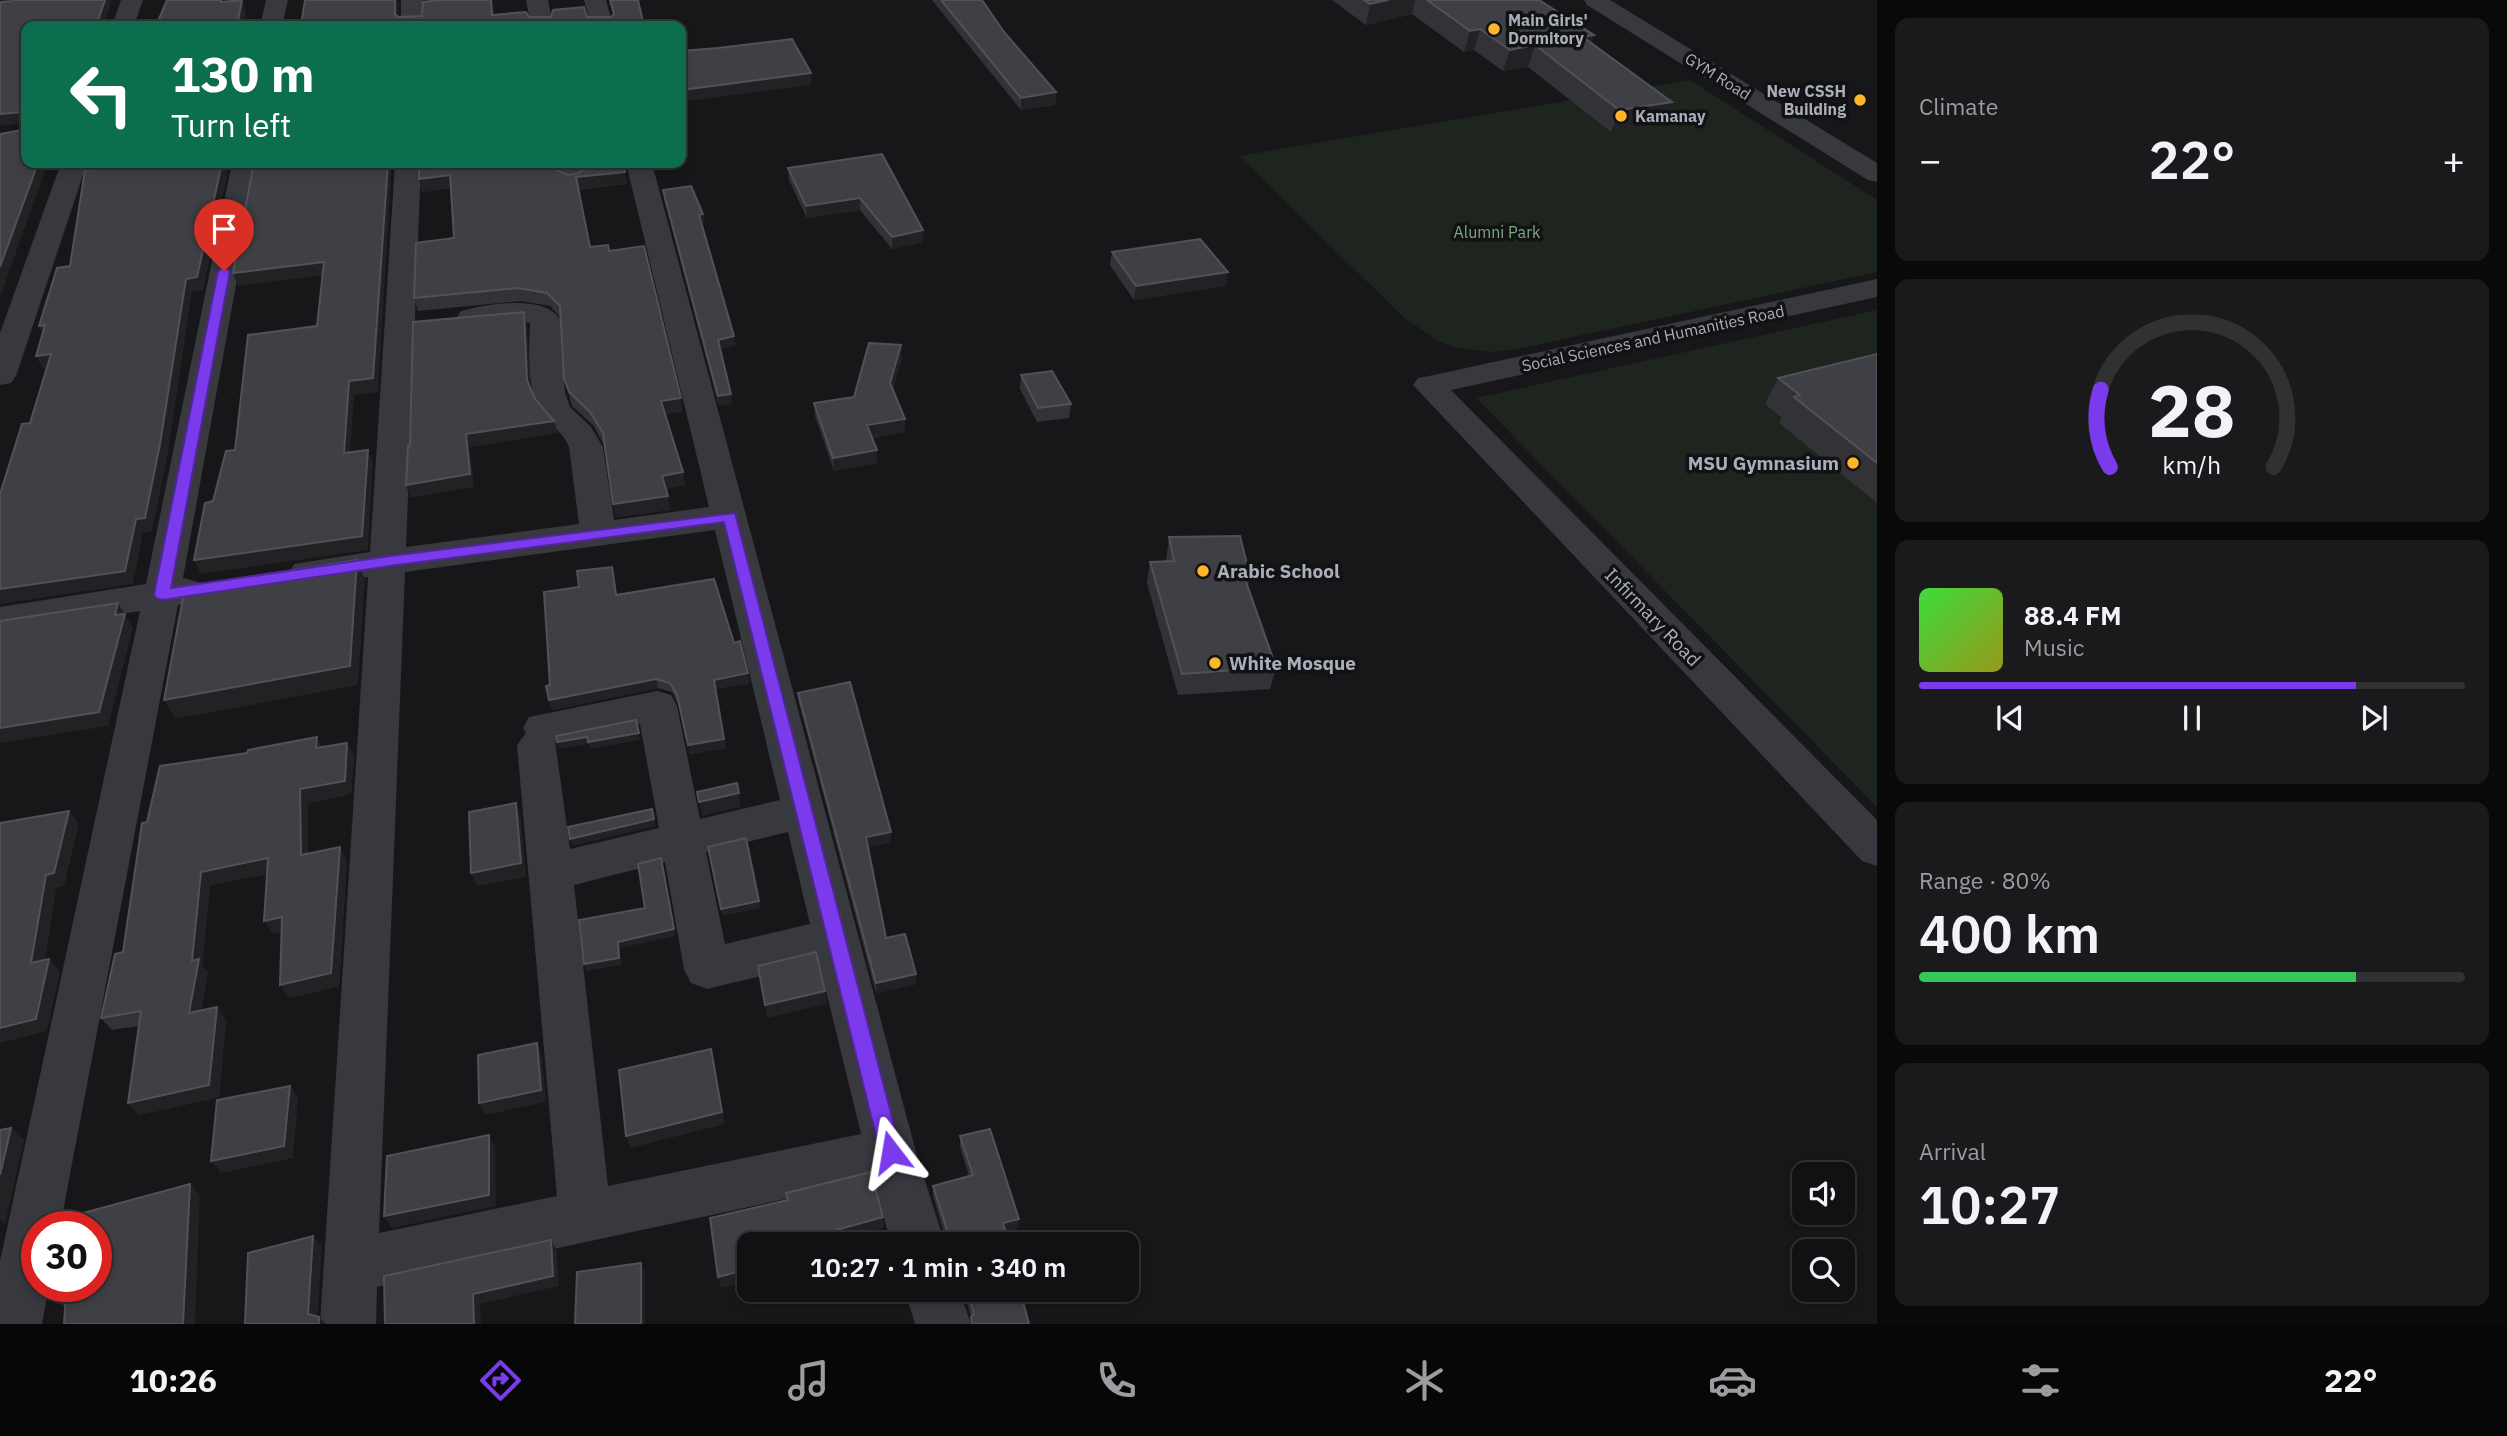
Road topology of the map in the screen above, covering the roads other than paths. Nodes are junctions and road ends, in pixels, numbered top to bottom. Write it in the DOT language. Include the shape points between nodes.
graph roads {
  1 [pos="132,0"];
  2 [pos="276,0"];
  3 [pos="412,0"];
  4 [pos="537,0"];
  5 [pos="595,0"];
  6 [pos="1595,0"];
  7 [pos="125,21"];
  8 [pos="272,21"];
  9 [pos="412,21"];
  10 [pos="541,21"];
  11 [pos="601,21"];
  12 [pos="72,168"];
  13 [pos="243,168"];
  14 [pos="408,168"];
  15 [pos="640,168"];
  16 [pos="1877,174"];
  17 [pos="1877,288"];
  18 [pos="423,322"];
  19 [pos="0,376"];
  20 [pos="1430,385"];
  21 [pos="730,516"];
  22 [pos="598,532"];
  23 [pos="390,561"];
  24 [pos="269,579"];
  25 [pos="215,586"];
  26 [pos="162,594"];
  27 [pos="0,620"];
  28 [pos="804,811"];
  29 [pos="684,840"];
  30 [pos="1877,848"];
  31 [pos="551,872"];
  32 [pos="836,938"];
  33 [pos="891,1152"];
  34 [pos="585,1216"];
  35 [pos="914,1232"];
  36 [pos="351,1266"];
  37 [pos="936,1302"];
  38 [pos="14,1324"];
  39 [pos="348,1324"];
  40 [pos="943,1324"];
  1 -- 7 [label="street"];
  2 -- 8 [label="street"];
  3 -- 9 [label="street"];
  4 -- 10 [label="street"];
  5 -- 11 [label="street"];
  6 -- 16 [label="street, GYM Road"];
  12 -- 19 [label="street"];
  13 -- 26 [label="street"];
  14 -- 18 [label="street"];
  15 -- 21 [label="street"];
  17 -- 20 [label="street, Social Sciences and Humanities Road"];
  18 -- 22 [label="street" via="521,313 545,319 553,405 582,435"];
  18 -- 23 [label="street"];
  20 -- 30 [label="street, Infirmary Road"];
  21 -- 22 [label="street"];
  21 -- 28 [label="street"];
  22 -- 23 [label="street"];
  23 -- 24 [label="street"];
  23 -- 36 [label="street"];
  25 -- 26 [label="street"];
  26 -- 27 [label="street"];
  26 -- 38 [label="street"];
  28 -- 29 [label="street"];
  28 -- 32 [label="street"];
  29 -- 31 [label="street"];
  29 -- 31 [label="street" via="657,706 540,737"];
  29 -- 32 [label="street" via="707,969"];
  31 -- 34 [label="street"];
  32 -- 33 [label="street"];
  33 -- 34 [label="street"];
  33 -- 35 [label="street"];
  34 -- 36 [label="street"];
  36 -- 39 [label="street"];
  37 -- 40 [label="street"];
}
